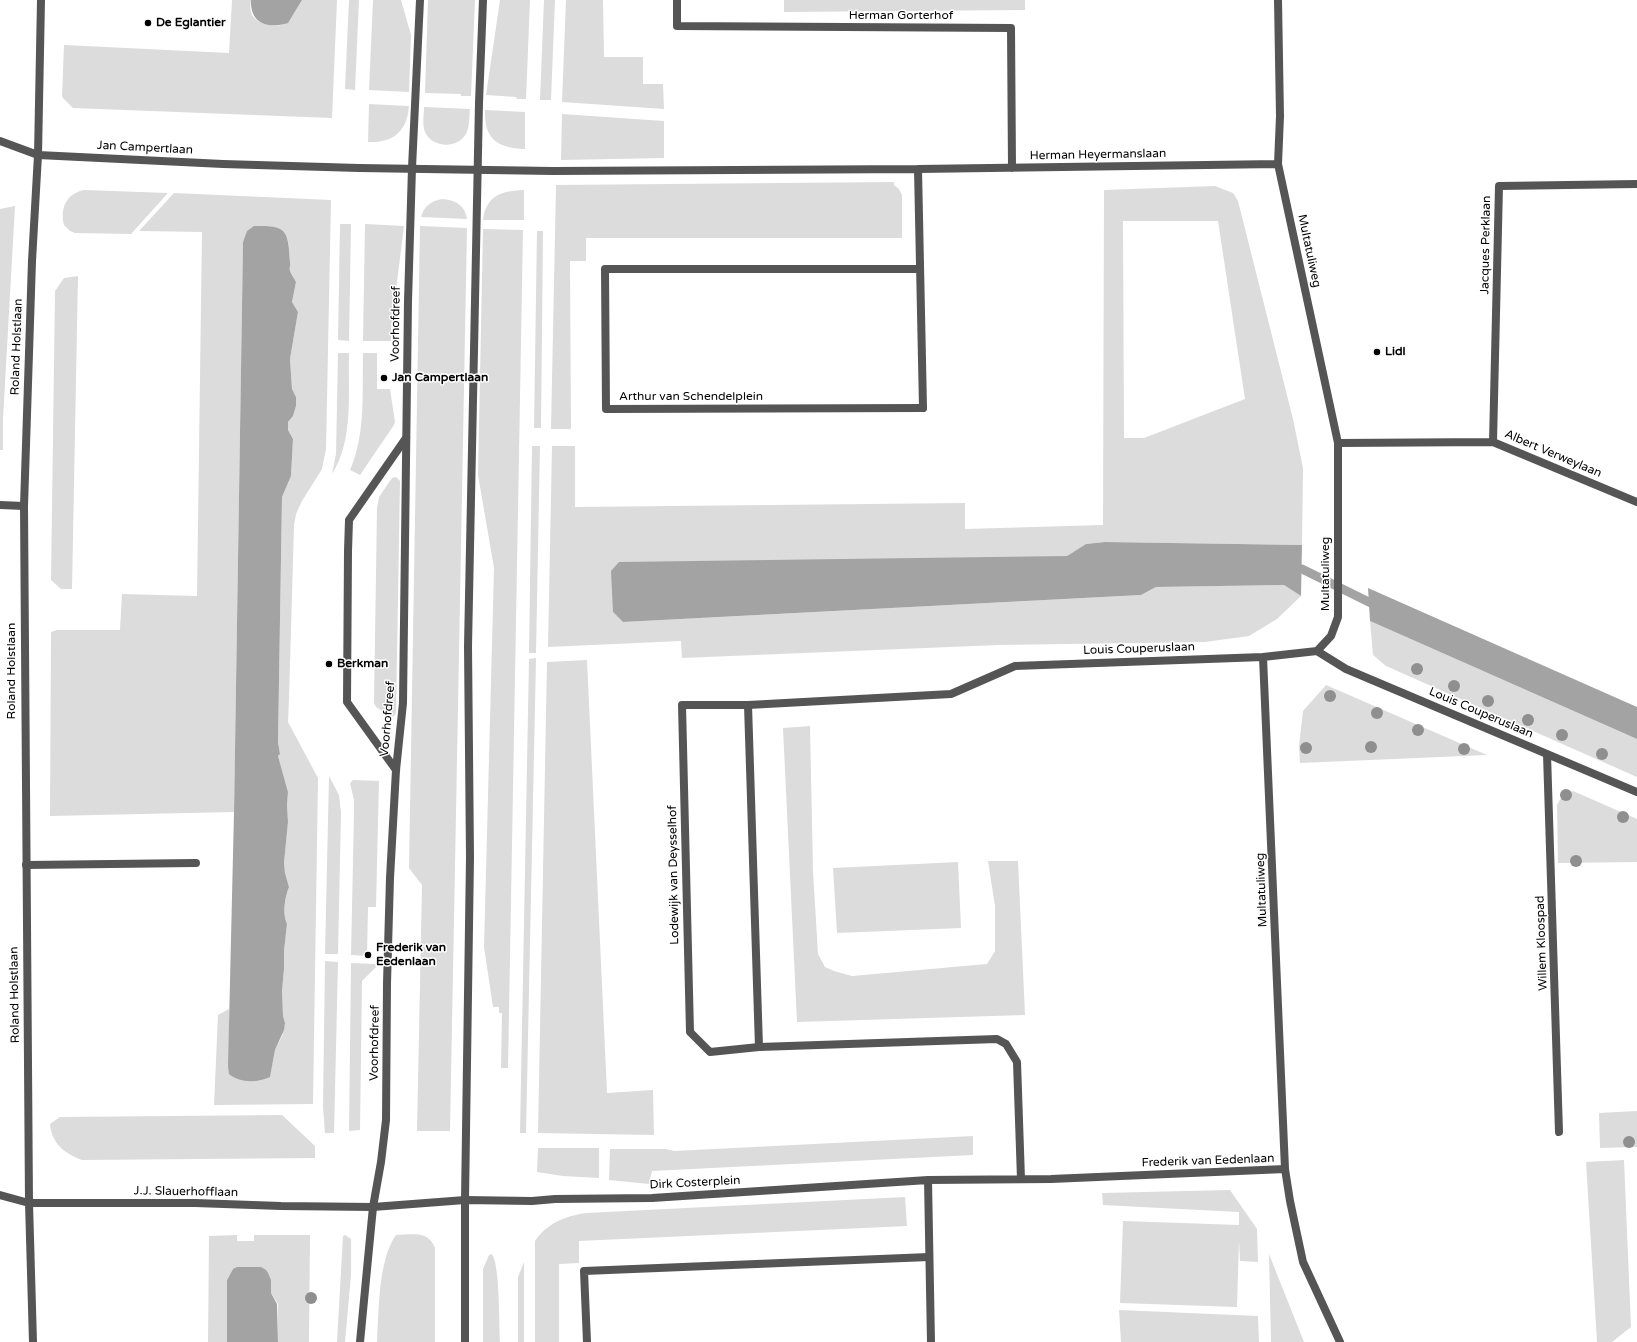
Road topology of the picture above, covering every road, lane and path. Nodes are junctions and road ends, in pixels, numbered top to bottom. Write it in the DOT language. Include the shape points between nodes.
graph roads {
  1 [pos="41,0"];
  2 [pos="420,0"];
  3 [pos="483,0"];
  4 [pos="677,0"];
  5 [pos="1278,0"];
  6 [pos="0,141"];
  7 [pos="38,155"];
  8 [pos="1278,164"];
  9 [pos="412,168"];
  10 [pos="1012,168"];
  11 [pos="477,169"];
  12 [pos="918,169"];
  13 [pos="1637,184"];
  14 [pos="920,269"];
  15 [pos="406,438"];
  16 [pos="1338,442"];
  17 [pos="1493,442"];
  18 [pos="1637,502"];
  19 [pos="0,505"];
  20 [pos="24,506"];
  21 [pos="1317,652"];
  22 [pos="1263,656"];
  23 [pos="1015,666"];
  24 [pos="748,705"];
  25 [pos="1547,754"];
  26 [pos="396,770"];
  27 [pos="1637,792"];
  28 [pos="196,863"];
  29 [pos="26,865"];
  30 [pos="759,1047"];
  31 [pos="1559,1132"];
  32 [pos="1285,1169"];
  33 [pos="1021,1179"];
  34 [pos="928,1180"];
  35 [pos="0,1195"];
  36 [pos="464,1200"];
  37 [pos="29,1204"];
  38 [pos="373,1207"];
  39 [pos="929,1257"];
  40 [pos="34,1342"];
  41 [pos="360,1342"];
  42 [pos="464,1342"];
  43 [pos="587,1342"];
  44 [pos="931,1342"];
  45 [pos="1340,1342"];
  1 -- 7 [label="street, Roland Holstlaan"];
  2 -- 9 [label="street, Voorhofdreef"];
  3 -- 11 [label="street"];
  4 -- 10 [label="street, Herman Gorterhof" via="677,26 1011,28"];
  5 -- 8 [label="street, Multatuliweg"];
  6 -- 7 [label="street, Jan Campertlaan"];
  7 -- 9 [label="street, Jan Campertlaan" via="223,164"];
  7 -- 20 [label="street, Roland Holstlaan"];
  8 -- 10 [label="street, Herman Heyermanslaan"];
  8 -- 16 [label="street, Multatuliweg"];
  9 -- 11 [label="street, Jan Campertlaan"];
  9 -- 15 [label="street, Voorhofdreef"];
  10 -- 12 [label="street, Herman Heyermanslaan"];
  11 -- 12 [label="street"];
  11 -- 36 [label="street" via="468,646 470,857"];
  12 -- 14 [label="street, Arthur van Schendelplein"];
  13 -- 17 [label="street, Jacques Perklaan" via="1499,186"];
  14 -- 14 [label="street, Arthur van Schendelplein" via="923,408 606,409 605,269"];
  15 -- 26 [label="street, Voorhofdreef" via="403,703"];
  15 -- 26 [label="street" via="350,520 348,551 347,702"];
  16 -- 17 [label="street, Albert Verweylaan"];
  16 -- 21 [label="street, Multatuliweg" via="1338,617 1331,636"];
  17 -- 18 [label="street, Albert Verweylaan"];
  19 -- 20 [label="street"];
  20 -- 29 [label="street, Roland Holstlaan"];
  21 -- 22 [label="street"];
  21 -- 25 [label="street, Louis Couperuslaan" via="1346,669"];
  22 -- 23 [label="street, Louis Couperuslaan"];
  22 -- 32 [label="street, Multatuliweg"];
  23 -- 24 [label="street, Lodewijk van Deysselhof" via="950,694"];
  24 -- 30 [label="street"];
  24 -- 30 [label="street, Lodewijk van Deysselhof" via="682,706 690,1032 710,1052"];
  25 -- 27 [label="street, Louis Couperuslaan"];
  25 -- 31 [label="street, Willem Kloospad"];
  26 -- 38 [label="street, Voorhofdreef" via="388,937 386,1120"];
  28 -- 29 [label="street"];
  29 -- 37 [label="street, Roland Holstlaan"];
  30 -- 33 [label="street, Lodewijk van Deysselhof" via="997,1039 1006,1044 1016,1062"];
  32 -- 33 [label="street, Frederik van Eedenlaan"];
  32 -- 45 [label="street, Frederik van Eedenlaan" via="1303,1262"];
  33 -- 34 [label="street, Dirk Costerplein"];
  34 -- 36 [label="street, Dirk Costerplein" via="652,1198"];
  34 -- 39 [label="street"];
  35 -- 37 [label="street, J.J. Slauerhofflaan"];
  36 -- 38 [label="street, Dirk Costerplein"];
  36 -- 42 [label="street"];
  37 -- 38 [label="street, J.J. Slauerhofflaan"];
  37 -- 40 [label="street, Roland Holstlaan"];
  38 -- 41 [label="street, Voorhofdreef"];
  39 -- 43 [label="street" via="584,1271"];
  39 -- 44 [label="street"];
}
